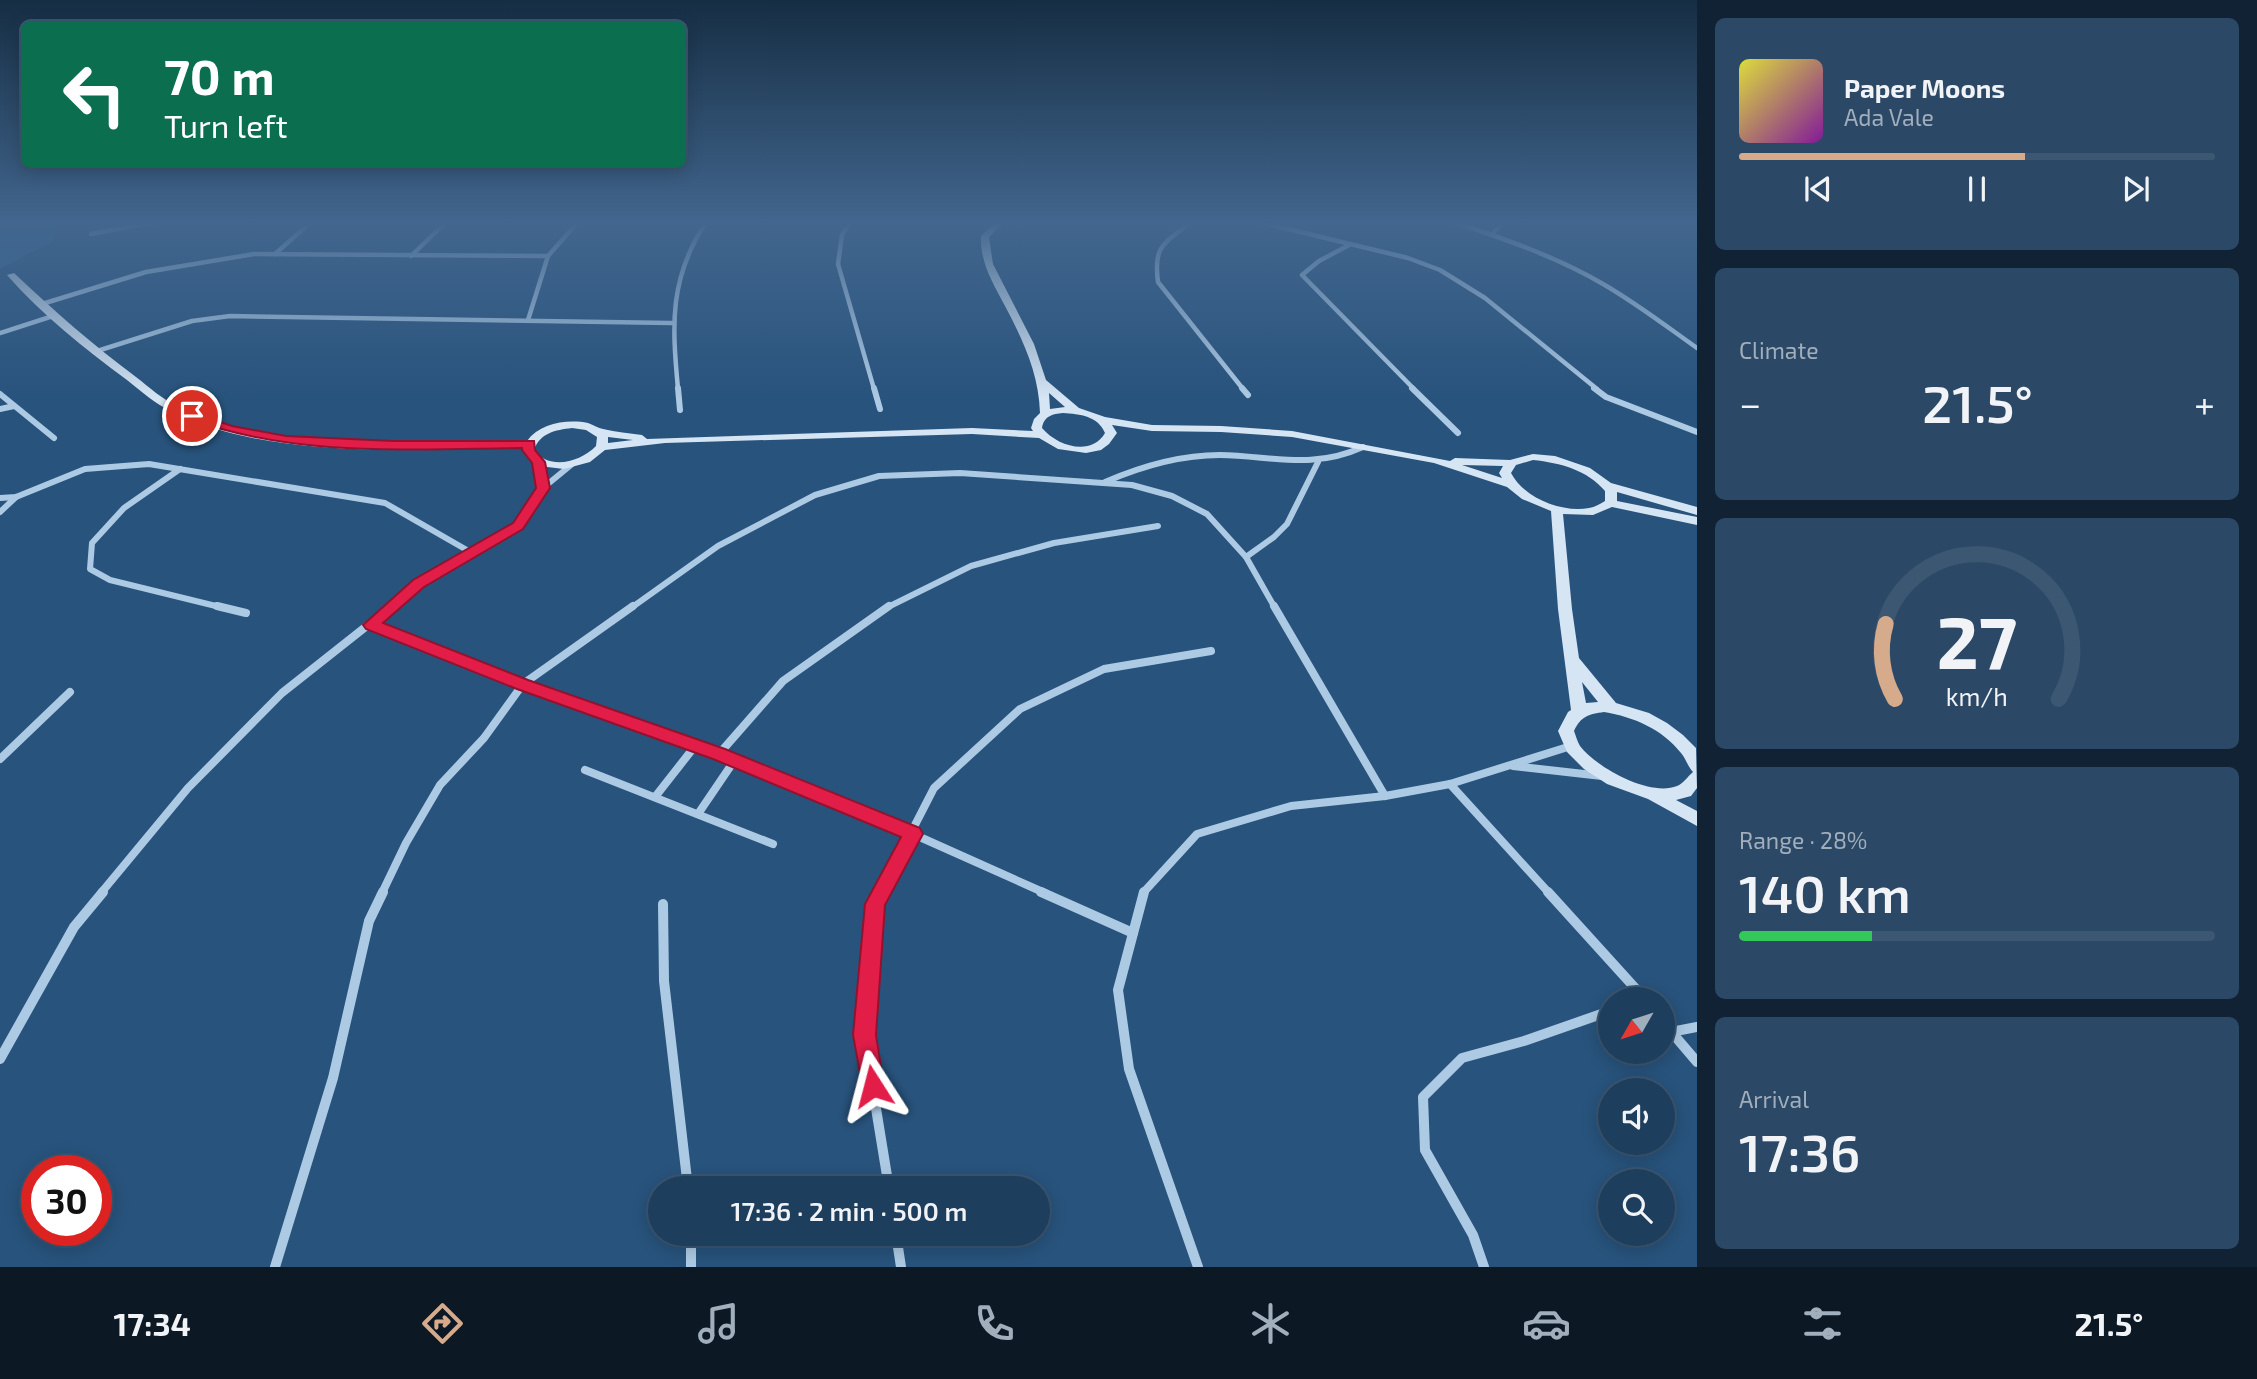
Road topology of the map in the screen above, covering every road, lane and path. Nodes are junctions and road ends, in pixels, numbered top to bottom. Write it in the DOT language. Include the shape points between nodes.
graph roads {
  1 [pos="18,281"];
  2 [pos="121,281"];
  3 [pos="540,281"];
  4 [pos="676,281"];
  5 [pos="843,281"];
  6 [pos="997,281"];
  7 [pos="1158,281"];
  8 [pos="1306,281"];
  9 [pos="1458,281"];
  10 [pos="1596,281"];
  11 [pos="42,304"];
  12 [pos="53,316"];
  13 [pos="528,320"];
  14 [pos="672,323"];
  15 [pos="0,333"];
  16 [pos="1697,348"];
  17 [pos="94,352"];
  18 [pos="1041,381"];
  19 [pos="0,394"];
  20 [pos="1248,395"];
  21 [pos="14,405"];
  22 [pos="0,409"];
  23 [pos="880,409"];
  24 [pos="680,410"];
  25 [pos="1076,411"];
  26 [pos="1041,417"];
  27 [pos="1103,420"];
  28 [pos="1152,428"];
  29 [pos="972,431"];
  30 [pos="598,432"];
  31 [pos="1697,432"];
  32 [pos="1458,433"];
  33 [pos="1040,435"];
  34 [pos="54,439"];
  35 [pos="1109,439"];
  36 [pos="665,440"];
  37 [pos="530,444"];
  38 [pos="602,447"];
  39 [pos="1363,447"];
  40 [pos="1436,460"];
  41 [pos="1318,461"];
  42 [pos="538,462"];
  43 [pos="1509,463"];
  44 [pos="570,465"];
  45 [pos="181,469"];
  46 [pos="1104,483"];
  47 [pos="1509,484"];
  48 [pos="1608,486"];
  49 [pos="543,488"];
  50 [pos="16,497"];
  51 [pos="0,498"];
  52 [pos="1611,503"];
  53 [pos="1557,509"];
  54 [pos="1697,511"];
  55 [pos="0,512"];
  56 [pos="1697,521"];
  57 [pos="1158,526"];
  58 [pos="472,553"];
  59 [pos="1246,557"];
  60 [pos="246,613"];
  61 [pos="371,625"];
  62 [pos="1211,651"];
  63 [pos="1572,658"];
  64 [pos="523,684"];
  65 [pos="70,692"];
  66 [pos="1611,707"];
  67 [pos="1579,710"];
  68 [pos="1692,745"];
  69 [pos="695,746"];
  70 [pos="1571,746"];
  71 [pos="719,754"];
  72 [pos="0,759"];
  73 [pos="734,761"];
  74 [pos="1509,765"];
  75 [pos="585,770"];
  76 [pos="1603,776"];
  77 [pos="1696,778"];
  78 [pos="1450,784"];
  79 [pos="1650,793"];
  80 [pos="1385,796"];
  81 [pos="655,797"];
  82 [pos="698,814"];
  83 [pos="1697,819"];
  84 [pos="913,834"];
  85 [pos="774,844"];
  86 [pos="663,904"];
  87 [pos="1133,933"];
  88 [pos="1634,987"];
  89 [pos="1598,1015"];
  90 [pos="1697,1027"];
  91 [pos="1675,1031"];
  92 [pos="1675,1037"];
  93 [pos="0,1059"];
  94 [pos="1697,1062"];
  95 [pos="687,1176"];
  96 [pos="887,1176"];
  97 [pos="691,1246"];
  98 [pos="898,1246"];
  99 [pos="275,1267"];
  100 [pos="691,1267"];
  101 [pos="901,1267"];
  102 [pos="1198,1267"];
  103 [pos="1484,1267"];
  1 -- 11 [label="street"];
  2 -- 11 [label="street"];
  3 -- 13 [label="street"];
  4 -- 14 [label="street"];
  5 -- 23 [label="street"];
  6 -- 18 [label="street"];
  7 -- 20 [label="street"];
  8 -- 32 [label="street"];
  9 -- 31 [label="street" via="1606,397"];
  10 -- 16 [label="street"];
  11 -- 12 [label="street"];
  12 -- 15 [label="street"];
  12 -- 17 [label="street"];
  13 -- 14 [label="street"];
  13 -- 17 [label="street" via="230,316 192,321"];
  14 -- 24 [label="street"];
  17 -- 37 [label="street" via="174,409 229,429 286,440"];
  18 -- 25 [label="street"];
  18 -- 26 [label="street" via="1045,399"];
  19 -- 21 [label="street"];
  21 -- 22 [label="street"];
  21 -- 34 [label="street"];
  25 -- 26 [label="street"];
  25 -- 27 [label="street"];
  26 -- 29 [label="street"];
  26 -- 33 [label="street"];
  27 -- 28 [label="street"];
  27 -- 35 [label="street" via="1111,433"];
  28 -- 35 [label="street"];
  28 -- 39 [label="street" via="1292,434"];
  29 -- 33 [label="street"];
  29 -- 36 [label="street"];
  30 -- 36 [label="street"];
  30 -- 37 [label="street" via="568,425 544,431"];
  30 -- 38 [label="street" via="603,436"];
  33 -- 35 [label="street" via="1057,446 1082,449"];
  36 -- 38 [label="street"];
  37 -- 42 [label="street" via="528,450"];
  38 -- 44 [label="street" via="594,456"];
  39 -- 40 [label="street"];
  39 -- 41 [label="street" via="1342,458"];
  40 -- 43 [label="street"];
  40 -- 47 [label="street"];
  41 -- 46 [label="street" via="1203,455 1145,464"];
  41 -- 59 [label="street" via="1282,529"];
  42 -- 44 [label="street"];
  42 -- 49 [label="street"];
  43 -- 47 [label="street" via="1504,476"];
  43 -- 48 [label="street" via="1550,458 1584,469"];
  44 -- 49 [label="street"];
  45 -- 50 [label="street" via="149,464 85,469"];
  45 -- 58 [label="street" via="384,503"];
  45 -- 60 [label="street" via="124,509 92,543 90,569 110,580"];
  46 -- 59 [label="street" via="1172,496 1208,514"];
  46 -- 64 [label="street" via="960,473 879,476 815,495 718,546"];
  47 -- 53 [label="street" via="1528,499"];
  48 -- 52 [label="street"];
  48 -- 54 [label="street"];
  49 -- 58 [label="street" via="518,526"];
  50 -- 51 [label="street"];
  50 -- 55 [label="street"];
  52 -- 53 [label="street" via="1585,513"];
  52 -- 56 [label="street"];
  53 -- 63 [label="street"];
  57 -- 71 [label="street" via="1054,543 971,566 885,608 783,681"];
  58 -- 61 [label="street" via="418,583"];
  59 -- 80 [label="street"];
  61 -- 64 [label="street"];
  61 -- 93 [label="street" via="282,693 188,788 74,926"];
  62 -- 84 [label="street" via="1104,669 1020,709 934,788"];
  63 -- 66 [label="street"];
  63 -- 67 [label="street"];
  64 -- 69 [label="street"];
  64 -- 99 [label="street" via="484,738 440,785 369,921 333,1078"];
  65 -- 72 [label="street"];
  66 -- 67 [label="street"];
  66 -- 68 [label="street" via="1660,725"];
  67 -- 70 [label="street" via="1569,719 1566,731"];
  68 -- 77 [label="street"];
  69 -- 71 [label="street"];
  69 -- 81 [label="street"];
  70 -- 74 [label="street"];
  70 -- 76 [label="street"];
  71 -- 73 [label="street"];
  73 -- 82 [label="street"];
  73 -- 84 [label="street"];
  74 -- 76 [label="street"];
  74 -- 78 [label="street"];
  75 -- 81 [label="street"];
  76 -- 79 [label="street"];
  77 -- 79 [label="street" via="1685,792"];
  78 -- 80 [label="street"];
  78 -- 88 [label="street"];
  79 -- 83 [label="street"];
  80 -- 87 [label="street" via="1292,806 1197,834 1144,890"];
  81 -- 82 [label="street"];
  82 -- 85 [label="street"];
  84 -- 87 [label="street"];
  84 -- 96 [label="street" via="875,904 864,1035"];
  86 -- 95 [label="street" via="664,981"];
  87 -- 102 [label="street" via="1118,990 1129,1069"];
  89 -- 103 [label="street" via="1462,1058 1423,1097 1424,1150 1473,1235"];
  90 -- 91 [label="street"];
  92 -- 94 [label="street"];
  97 -- 100 [label="street"];
  98 -- 101 [label="street"];
}
